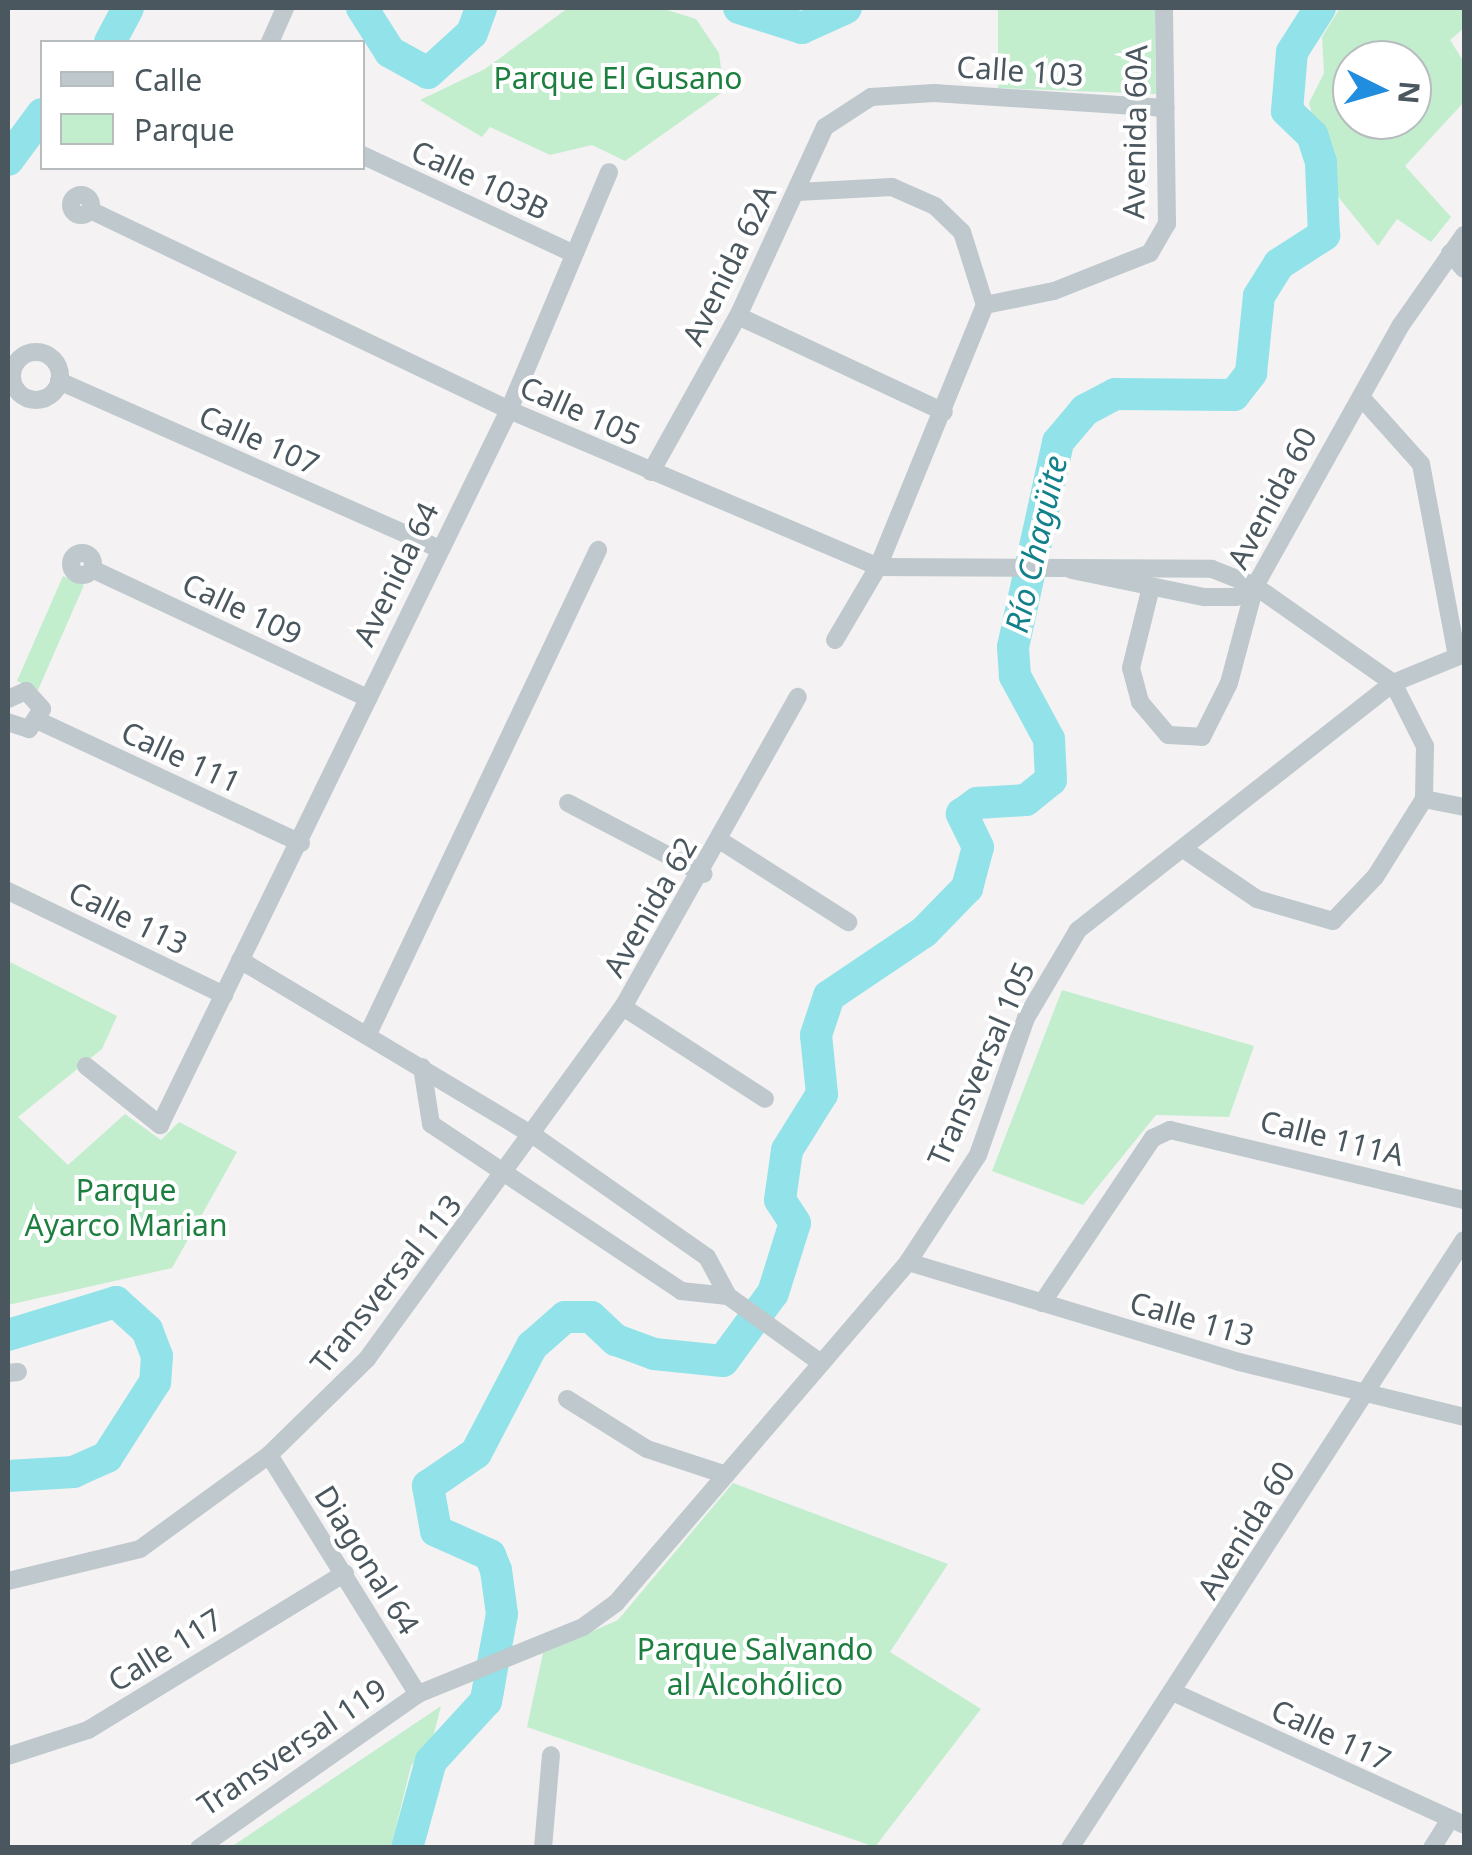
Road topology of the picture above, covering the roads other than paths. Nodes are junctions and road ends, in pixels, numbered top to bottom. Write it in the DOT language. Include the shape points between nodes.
graph roads {
  1 [pos="285,8"];
  2 [pos="1164,8"];
  3 [pos="271,40"];
  4 [pos="870,97"];
  5 [pos="1166,108"];
  6 [pos="365,156"];
  7 [pos="609,172"];
  8 [pos="797,192"];
  9 [pos="90,210"];
  10 [pos="1464,234"];
  11 [pos="1450,253"];
  12 [pos="574,254"];
  13 [pos="1464,269"];
  14 [pos="985,305"];
  15 [pos="738,316"];
  16 [pos="59,381"];
  17 [pos="1360,396"];
  18 [pos="509,410"];
  19 [pos="944,412"];
  20 [pos="651,472"];
  21 [pos="438,548"];
  22 [pos="598,550"];
  23 [pos="878,567"];
  24 [pos="92,569"];
  25 [pos="1072,570"];
  26 [pos="1254,586"];
  27 [pos="1150,591"];
  28 [pos="835,640"];
  29 [pos="1461,655"];
  30 [pos="1393,683"];
  31 [pos="798,697"];
  32 [pos="368,698"];
  33 [pos="8,700"];
  34 [pos="39,721"];
  35 [pos="8,722"];
  36 [pos="1424,799"];
  37 [pos="568,803"];
  38 [pos="1464,808"];
  39 [pos="720,842"];
  40 [pos="301,843"];
  41 [pos="1184,850"];
  42 [pos="704,874"];
  43 [pos="8,891"];
  44 [pos="848,922"];
  45 [pos="240,960"];
  46 [pos="224,996"];
  47 [pos="623,1008"];
  48 [pos="368,1034"];
  49 [pos="86,1066"];
  50 [pos="422,1067"];
  51 [pos="765,1099"];
  52 [pos="536,1138"];
  53 [pos="508,1174"];
  54 [pos="1464,1200"];
  55 [pos="1464,1240"];
  56 [pos="908,1262"];
  57 [pos="735,1300"];
  58 [pos="1042,1303"];
  59 [pos="821,1363"];
  60 [pos="1366,1392"];
  61 [pos="566,1399"];
  62 [pos="1464,1417"];
  63 [pos="268,1455"];
  64 [pos="726,1475"];
  65 [pos="344,1572"];
  66 [pos="8,1581"];
  67 [pos="1175,1693"];
  68 [pos="418,1694"];
  69 [pos="551,1755"];
  70 [pos="8,1756"];
  71 [pos="1457,1822"];
  72 [pos="199,1848"];
  73 [pos="542,1848"];
  74 [pos="1070,1848"];
  75 [pos="1432,1848"];
  1 -- 3 [label="street"];
  2 -- 5 [label="street, Avenida 60A"];
  4 -- 5 [label="street, Calle 103"];
  4 -- 8 [label="street, Avenida 62A" via="825,128"];
  5 -- 14 [label="street, Avenida 60A" via="1167,224 1150,253 1054,291"];
  6 -- 12 [label="street, Calle 103B"];
  7 -- 12 [label="street, Avenida 64"];
  8 -- 14 [label="street" via="892,186 934,206 962,232"];
  8 -- 15 [label="street, Avenida 62A"];
  9 -- 18 [label="street, Calle 105"];
  10 -- 11 [label="street, Avenida 60"];
  11 -- 13 [label="street"];
  11 -- 17 [label="street, Avenida 60"];
  12 -- 18 [label="street, Avenida 64"];
  14 -- 19 [label="street"];
  15 -- 19 [label="street"];
  15 -- 20 [label="street, Avenida 62A"];
  16 -- 21 [label="street, Calle 107"];
  17 -- 26 [label="street, Avenida 60"];
  17 -- 29 [label="street" via="1421,464"];
  18 -- 20 [label="street, Calle 105"];
  18 -- 21 [label="street, Avenida 64"];
  19 -- 23 [label="street"];
  20 -- 23 [label="street, Calle 105"];
  21 -- 32 [label="street, Avenida 64"];
  22 -- 48 [label="street"];
  23 -- 25 [label="street, Calle 105"];
  23 -- 28 [label="street"];
  24 -- 32 [label="street, Calle 109"];
  25 -- 26 [label="street, Calle 105" via="1200,567"];
  25 -- 27 [label="street, Calle 105"];
  26 -- 27 [label="street, Calle 105" via="1236,598"];
  26 -- 27 [label="street, Avenida 60" via="1229,683 1202,737 1168,736 1140,702 1131,668"];
  26 -- 30 [label="street, Calle 105"];
  29 -- 30 [label="street, Transversal 105"];
  30 -- 36 [label="street" via="1425,746"];
  30 -- 41 [label="street, Transversal 105"];
  31 -- 39 [label="street, Avenida 62"];
  32 -- 40 [label="street, Avenida 64"];
  33 -- 34 [label="street, Calle 111" via="32,693"];
  34 -- 35 [label="street, Calle 111" via="23,730"];
  34 -- 40 [label="street, Calle 111"];
  36 -- 38 [label="street"];
  36 -- 41 [label="street" via="1375,876 1333,920 1257,900"];
  37 -- 42 [label="street"];
  39 -- 42 [label="street, Avenida 62"];
  39 -- 44 [label="street"];
  40 -- 45 [label="street, Avenida 64"];
  41 -- 56 [label="street, Transversal 105" via="1065,947 1020,1034 978,1155"];
  42 -- 47 [label="street, Avenida 62"];
  43 -- 46 [label="street, Calle 113"];
  45 -- 46 [label="street, Avenida 64"];
  45 -- 48 [label="street"];
  46 -- 49 [label="street, Avenida 64" via="160,1126"];
  47 -- 51 [label="street"];
  47 -- 52 [label="street, Avenida 62"];
  48 -- 50 [label="street"];
  50 -- 52 [label="street"];
  50 -- 53 [label="street" via="431,1124"];
  52 -- 53 [label="street, Transversal 113"];
  52 -- 57 [label="street" via="707,1257"];
  53 -- 57 [label="street" via="681,1290"];
  53 -- 63 [label="street, Transversal 113" via="367,1359"];
  54 -- 58 [label="street, Calle 111A" via="1186,1129 1153,1138"];
  55 -- 60 [label="street, Avenida 60"];
  56 -- 58 [label="street, Calle 113"];
  56 -- 59 [label="street, Transversal 105"];
  57 -- 59 [label="street"];
  58 -- 60 [label="street, Calle 113"];
  59 -- 64 [label="street, Transversal 105"];
  60 -- 62 [label="street, Calle 113"];
  60 -- 67 [label="street, Avenida 60"];
  61 -- 64 [label="street" via="648,1449"];
  63 -- 65 [label="street, Diagonal 64"];
  63 -- 66 [label="street, Transversal 113" via="140,1549"];
  64 -- 68 [label="street, Transversal 105" via="616,1602 583,1627"];
  65 -- 68 [label="street, Diagonal 64"];
  65 -- 70 [label="street, Calle 117" via="88,1730"];
  67 -- 71 [label="street, Calle 117"];
  67 -- 74 [label="street, Avenida 60"];
  68 -- 72 [label="street, Transversal 119"];
  69 -- 73 [label="street"];
  71 -- 75 [label="street"];
}
